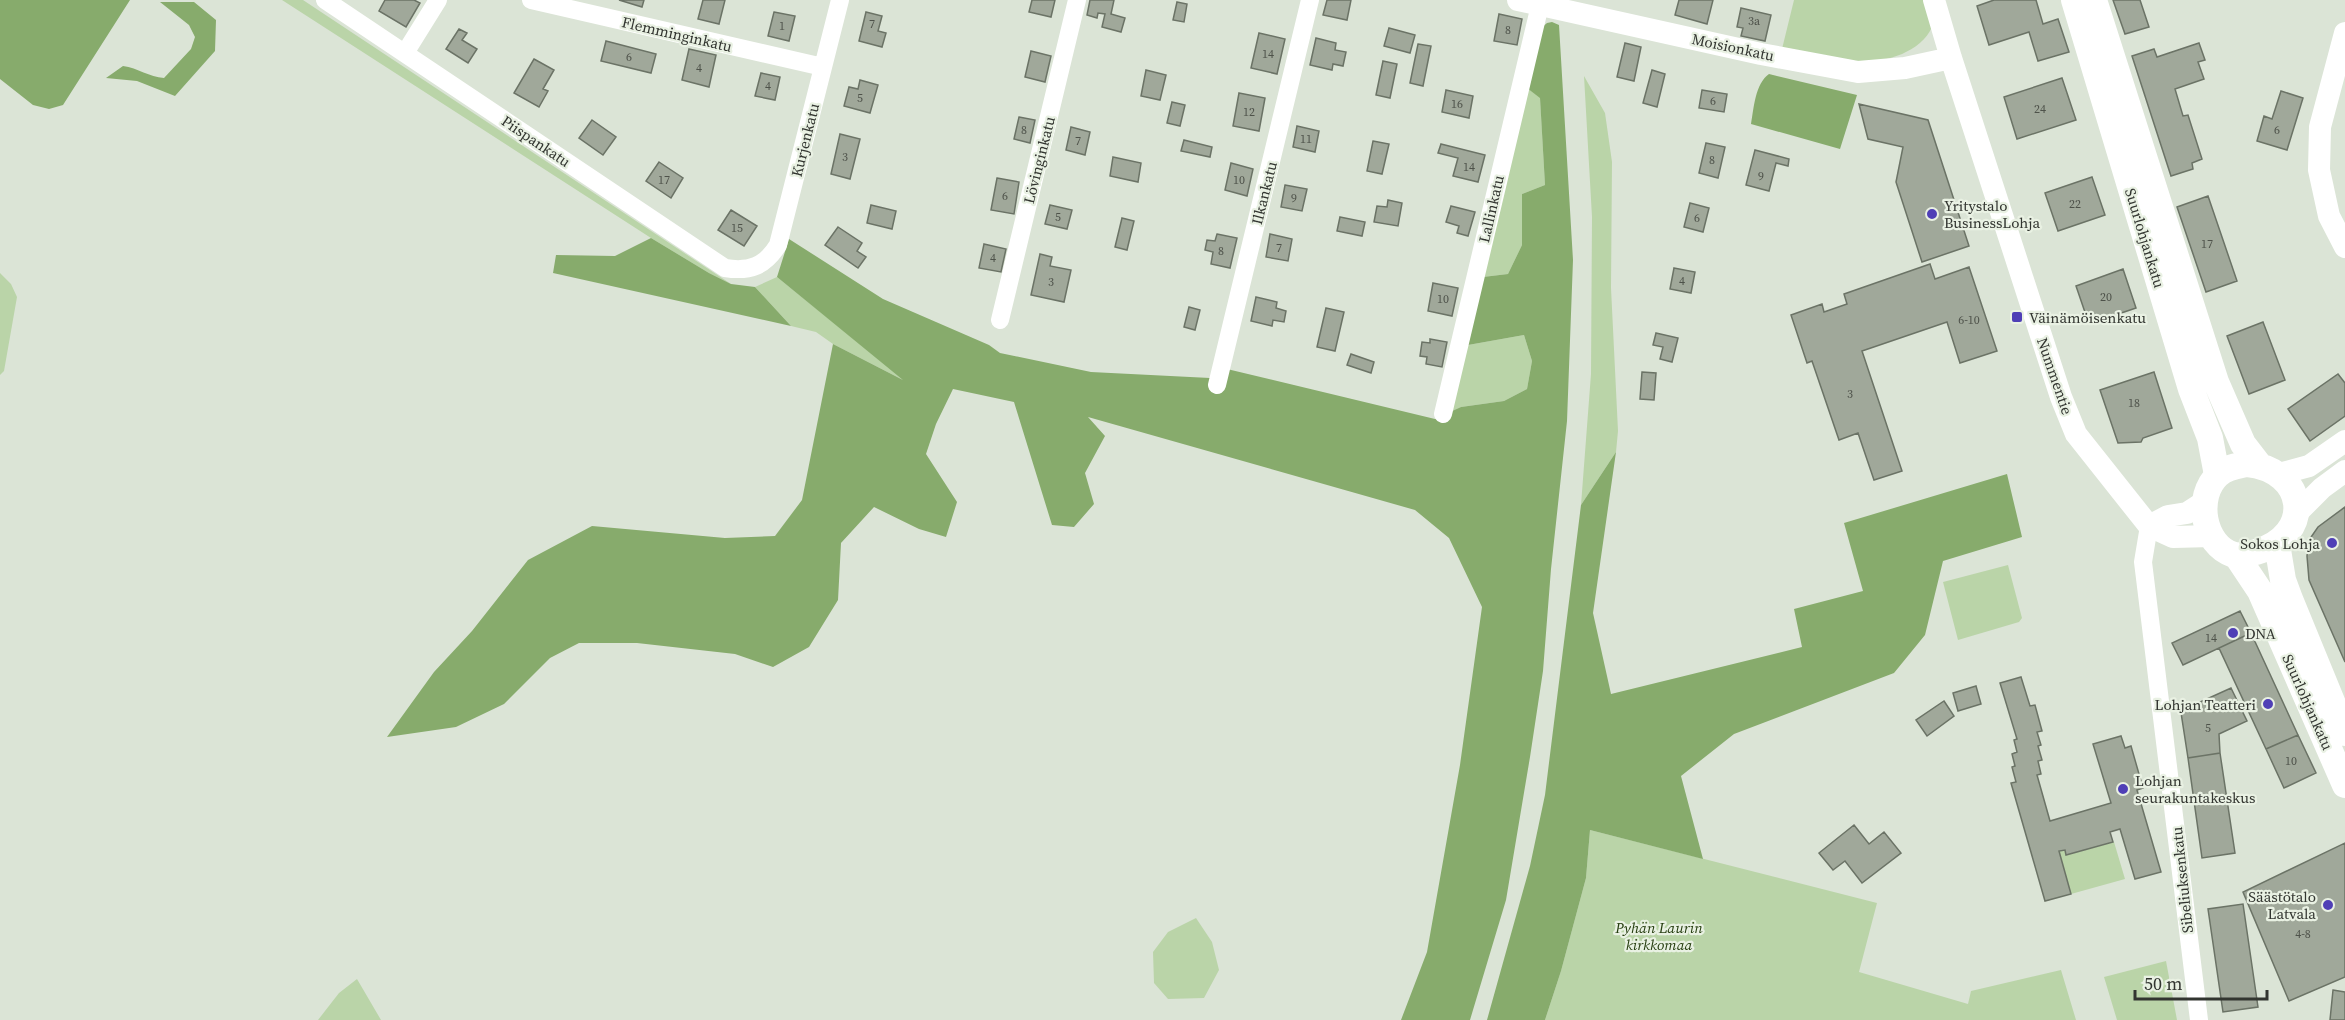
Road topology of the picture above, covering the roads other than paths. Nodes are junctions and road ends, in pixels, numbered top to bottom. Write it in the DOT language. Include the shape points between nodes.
graph roads {
  1 [pos="325,0"];
  2 [pos="438,0"];
  3 [pos="531,0"];
  4 [pos="840,0"];
  5 [pos="1077,0"];
  6 [pos="1310,0"];
  7 [pos="1518,0"];
  8 [pos="1934,0"];
  9 [pos="2074,0"];
  10 [pos="2094,0"];
  11 [pos="1540,5"];
  12 [pos="2345,33"];
  13 [pos="405,53"];
  14 [pos="1951,58"];
  15 [pos="823,67"];
  16 [pos="2345,247"];
  17 [pos="752,268"];
  18 [pos="1000,320"];
  19 [pos="1218,385"];
  20 [pos="1443,414"];
  21 [pos="2345,441"];
  22 [pos="2269,470"];
  23 [pos="2345,471"];
  24 [pos="2217,475"];
  25 [pos="2204,502"];
  26 [pos="2295,515"];
  27 [pos="2149,526"];
  28 [pos="2212,536"];
  29 [pos="2277,544"];
  30 [pos="2236,555"];
  31 [pos="2345,733"];
  32 [pos="2345,785"];
  33 [pos="2199,1020"];
  1 -- 13 [label="street, Piispankatu"];
  2 -- 13 [label="street"];
  3 -- 15 [label="street, Flemminginkatu"];
  4 -- 15 [label="street, Kurjenkatu"];
  5 -- 18 [label="street, Lövinginkatu"];
  6 -- 19 [label="street, Ilkankatu"];
  7 -- 11 [label="street, Moisionkatu"];
  8 -- 14 [label="street, Nummentie"];
  9 -- 24 [label="main road, Suurlohjankatu" via="2191,389 2210,438"];
  10 -- 22 [label="main road, Suurlohjankatu" via="2216,382 2243,444"];
  11 -- 14 [label="street, Moisionkatu" via="1858,72 1905,68"];
  11 -- 20 [label="street, Lallinkatu"];
  12 -- 16 [label="street" via="2320,127 2319,170 2329,216"];
  13 -- 17 [label="street, Piispankatu" via="725,268"];
  14 -- 27 [label="street, Nummentie" via="2076,434"];
  15 -- 17 [label="street, Kurjenkatu" via="778,245 769,259"];
  21 -- 22 [label="street" via="2309,466"];
  22 -- 24 [label="main road" via="2235,466"];
  22 -- 26 [label="main road" via="2286,481 2294,494"];
  23 -- 26 [label="street"];
  24 -- 25 [label="main road"];
  25 -- 27 [label="street" via="2187,513 2168,516"];
  25 -- 28 [label="main road" via="2205,520"];
  26 -- 29 [label="main road" via="2288,533"];
  27 -- 28 [label="street" via="2173,537"];
  27 -- 33 [label="street, Sibeliuksenkatu" via="2143,562"];
  28 -- 30 [label="main road"];
  29 -- 30 [label="main road"];
  29 -- 31 [label="main road, Suurlohjankatu" via="2283,580"];
  30 -- 32 [label="main road, Suurlohjankatu" via="2260,591"];
}
